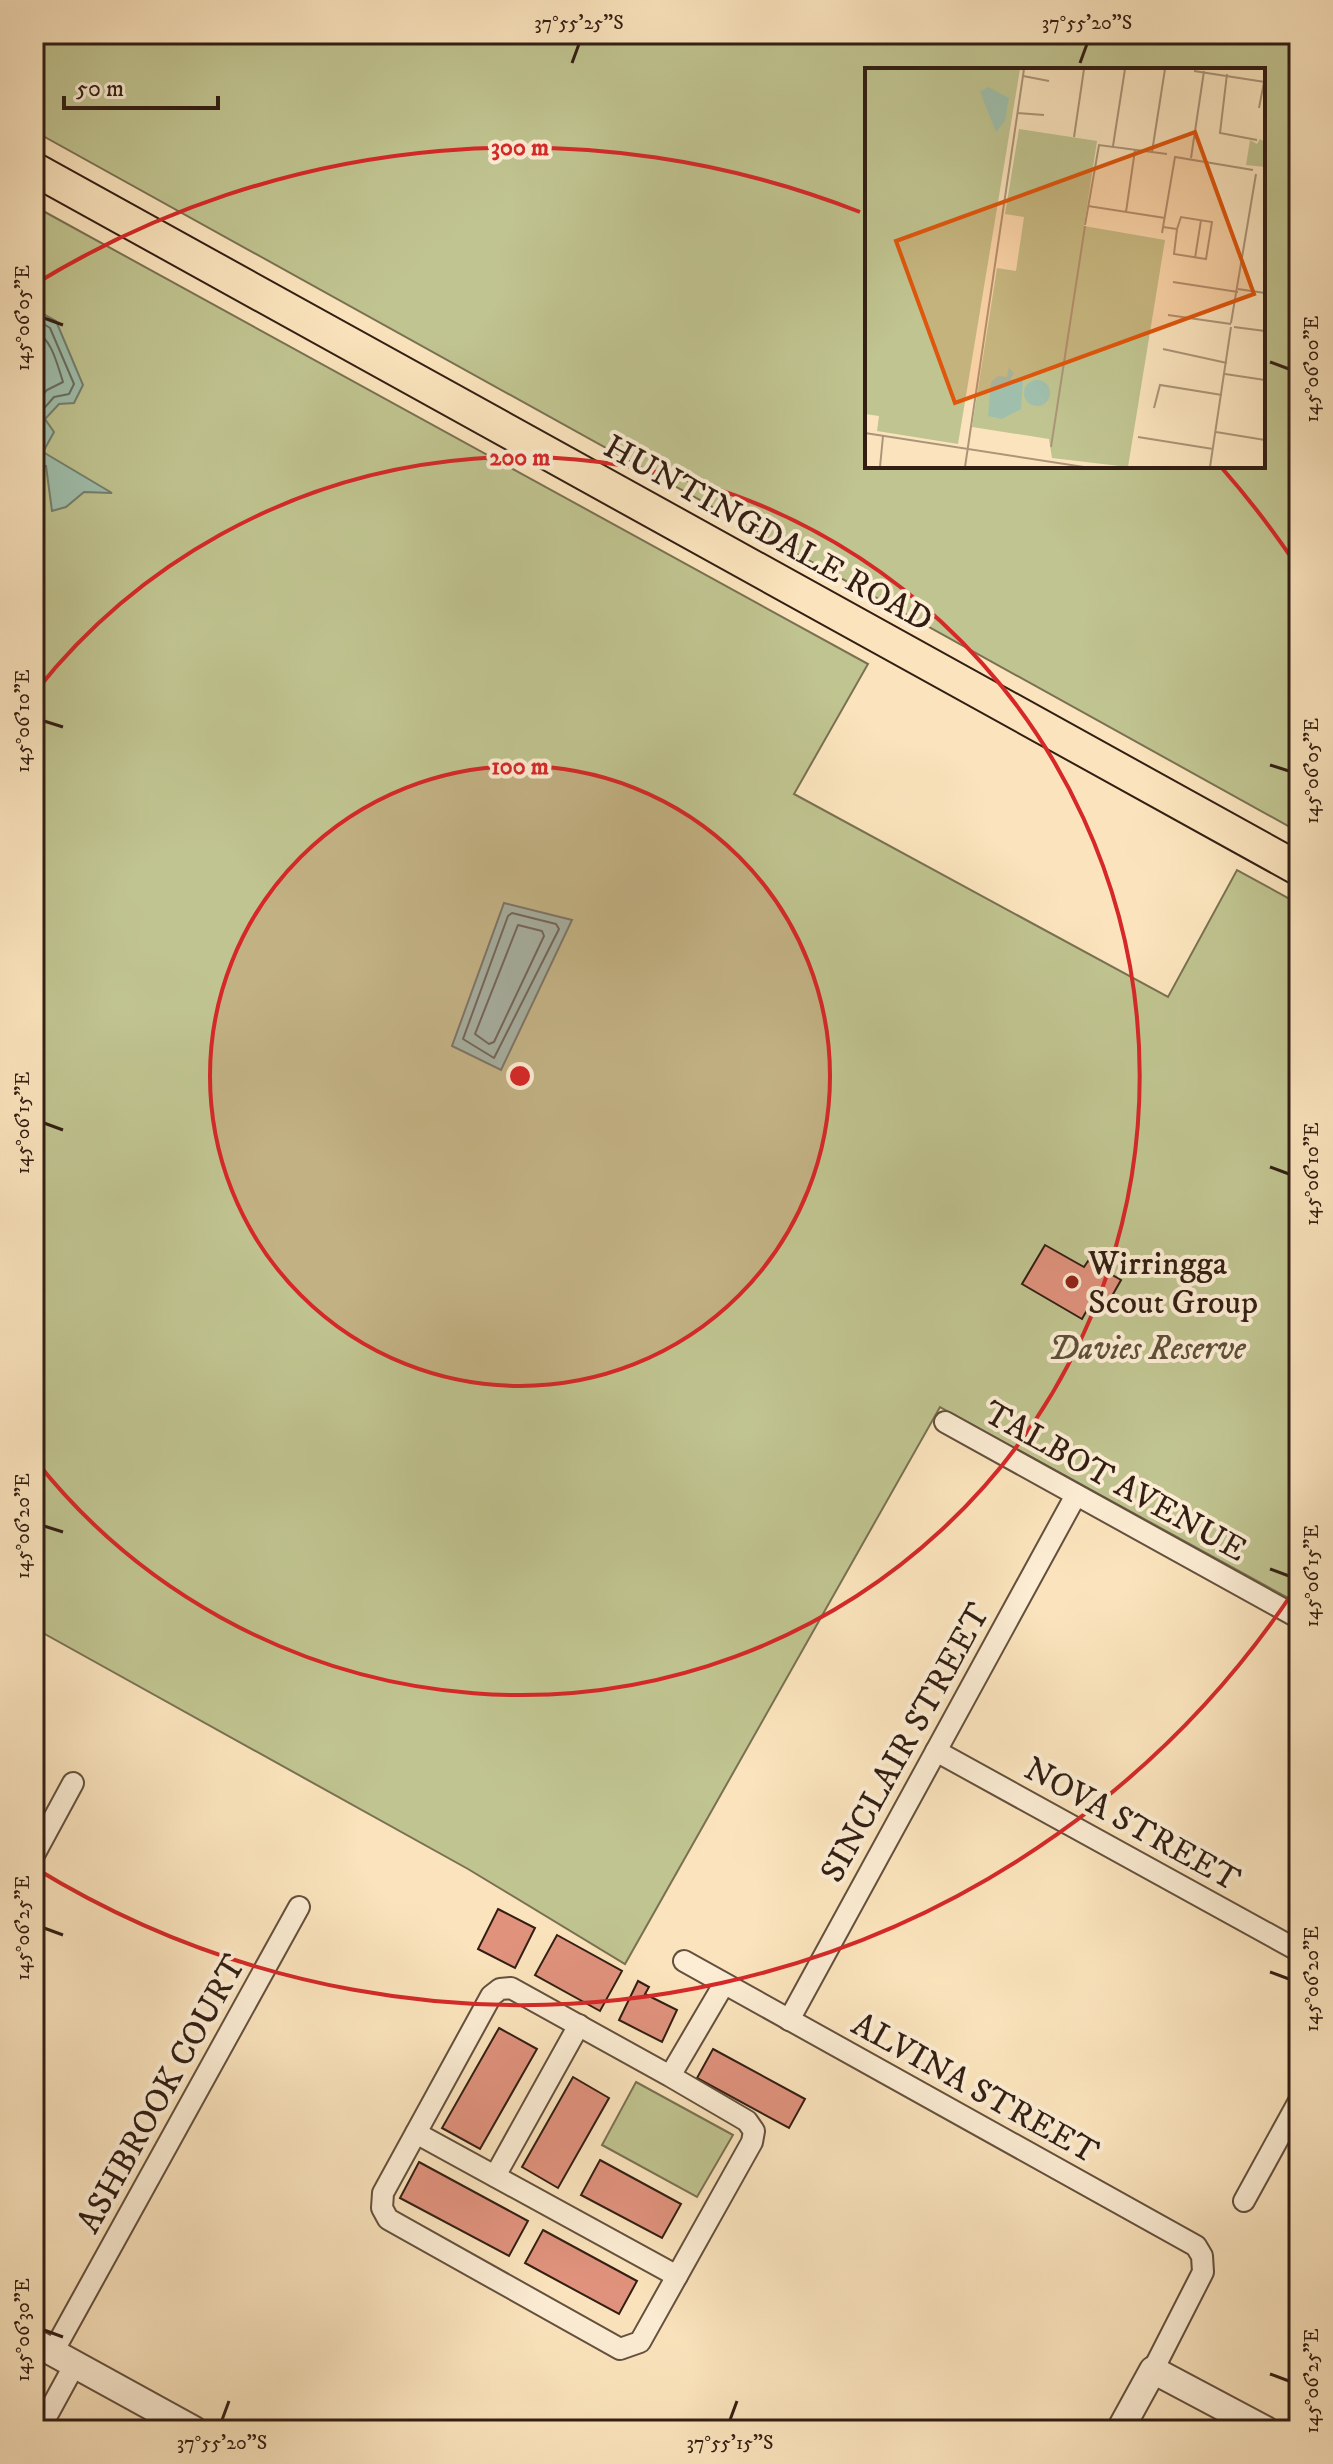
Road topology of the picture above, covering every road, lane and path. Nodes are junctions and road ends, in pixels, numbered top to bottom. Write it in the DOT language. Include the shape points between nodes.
graph roads {
  1 [pos="34,169"];
  2 [pos="1299,869"];
  3 [pos="945,1422"];
  4 [pos="1076,1495"];
  5 [pos="1299,1618"];
  6 [pos="936,1751"];
  7 [pos="73,1783"];
  8 [pos="34,1855"];
  9 [pos="299,1907"];
  10 [pos="1299,1951"];
  11 [pos="684,1961"];
  12 [pos="724,1984"];
  13 [pos="789,2020"];
  14 [pos="579,2025"];
  15 [pos="670,2076"];
  16 [pos="1299,2101"];
  17 [pos="416,2133"];
  18 [pos="495,2176"];
  19 [pos="1244,2201"];
  20 [pos="677,2276"];
  21 [pos="54,2352"];
  22 [pos="1153,2370"];
  23 [pos="39,2430"];
  24 [pos="194,2430"];
  25 [pos="1120,2430"];
  26 [pos="1266,2430"];
  1 -- 2 [label="main road, HUNTINGDALE ROAD"];
  3 -- 4 [label="street, TALBOT AVENUE"];
  4 -- 5 [label="street, TALBOT AVENUE"];
  4 -- 6 [label="street, SINCLAIR STREET"];
  6 -- 10 [label="street, NOVA STREET"];
  6 -- 13 [label="street, SINCLAIR STREET"];
  7 -- 8 [label="street"];
  9 -- 21 [label="street, ASHBROOK COURT"];
  11 -- 12 [label="street, ALVINA STREET"];
  12 -- 13 [label="street, ALVINA STREET"];
  12 -- 15 [label="street"];
  13 -- 22 [label="street, ALVINA STREET" via="1186,2239 1202,2256 1203,2272"];
  14 -- 15 [label="street"];
  14 -- 17 [label="street" via="511,1988 500,1989 491,1996"];
  14 -- 18 [label="street"];
  15 -- 20 [label="street" via="747,2121 754,2131"];
  16 -- 19 [label="street"];
  17 -- 18 [label="street"];
  17 -- 20 [label="street" via="383,2193 388,2219 620,2349 640,2342"];
  18 -- 20 [label="street"];
  21 -- 23 [label="street, ASHBROOK COURT"];
  21 -- 24 [label="street"];
  22 -- 25 [label="street"];
  22 -- 26 [label="street"];
}
